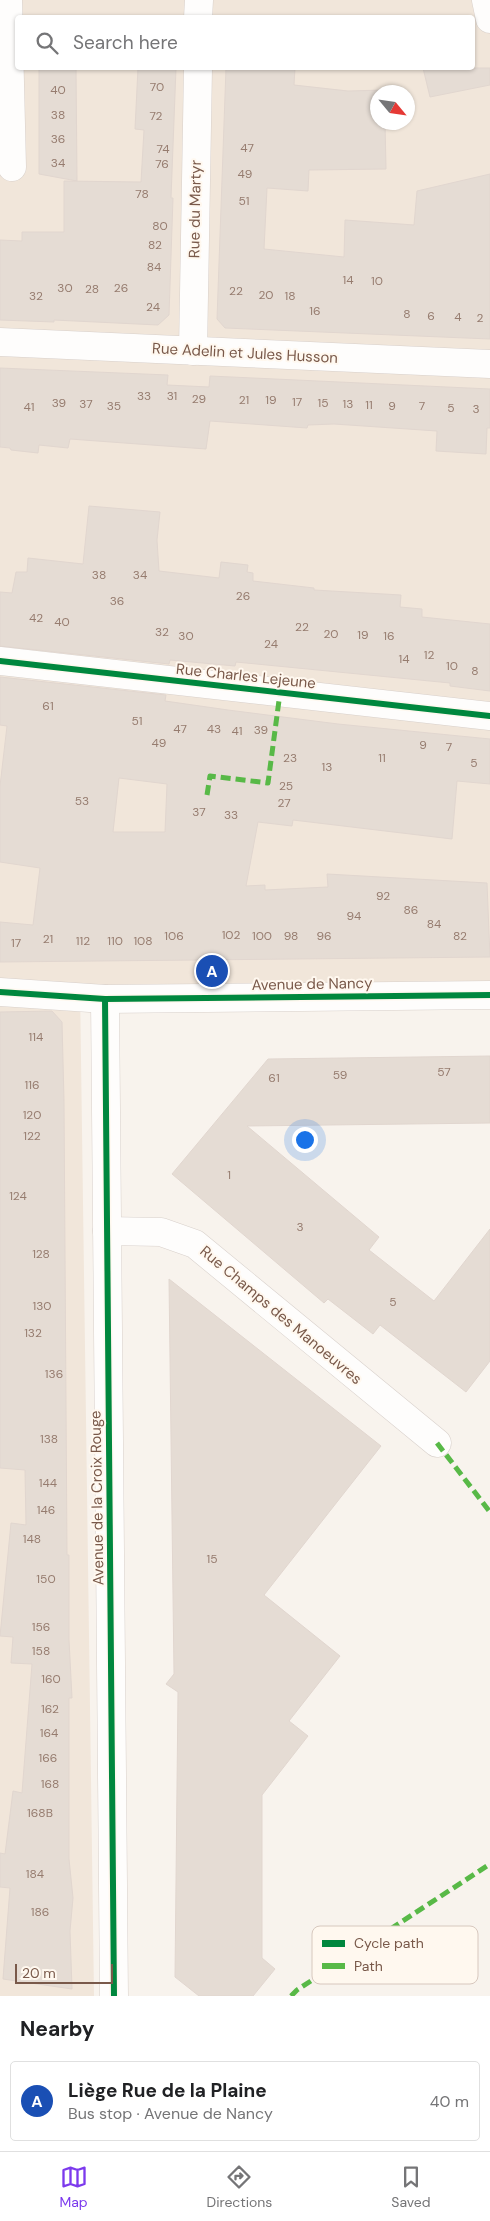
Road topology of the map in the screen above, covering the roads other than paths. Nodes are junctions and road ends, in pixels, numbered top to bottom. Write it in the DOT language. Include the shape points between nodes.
graph roads {
  1 [pos="8,0"];
  2 [pos="199,0"];
  3 [pos="486,0"];
  4 [pos="198,15"];
  5 [pos="490,19"];
  6 [pos="198,70"];
  7 [pos="12,167"];
  8 [pos="0,342"];
  9 [pos="193,351"];
  10 [pos="490,364"];
  11 [pos="0,661"];
  12 [pos="490,716"];
  13 [pos="0,992"];
  14 [pos="490,995"];
  15 [pos="105,999"];
  16 [pos="107,1231"];
  17 [pos="437,1443"];
  18 [pos="114,1996"];
  1 -- 7 [label="street"];
  2 -- 4 [label="street"];
  3 -- 5 [label="street"];
  6 -- 9 [label="street, Rue du Martyr"];
  8 -- 9 [label="street, Rue Adelin et Jules Husson"];
  9 -- 10 [label="street, Rue Adelin et Jules Husson"];
  11 -- 12 [label="street, Rue Charles Lejeune"];
  13 -- 15 [label="street, Avenue de Nancy"];
  14 -- 15 [label="street, Avenue de Nancy"];
  15 -- 16 [label="street, Avenue de la Croix Rouge"];
  16 -- 17 [label="street, Rue Champs des Manoeuvres" via="161,1232 195,1244"];
  16 -- 18 [label="street, Avenue de la Croix Rouge"];
}
